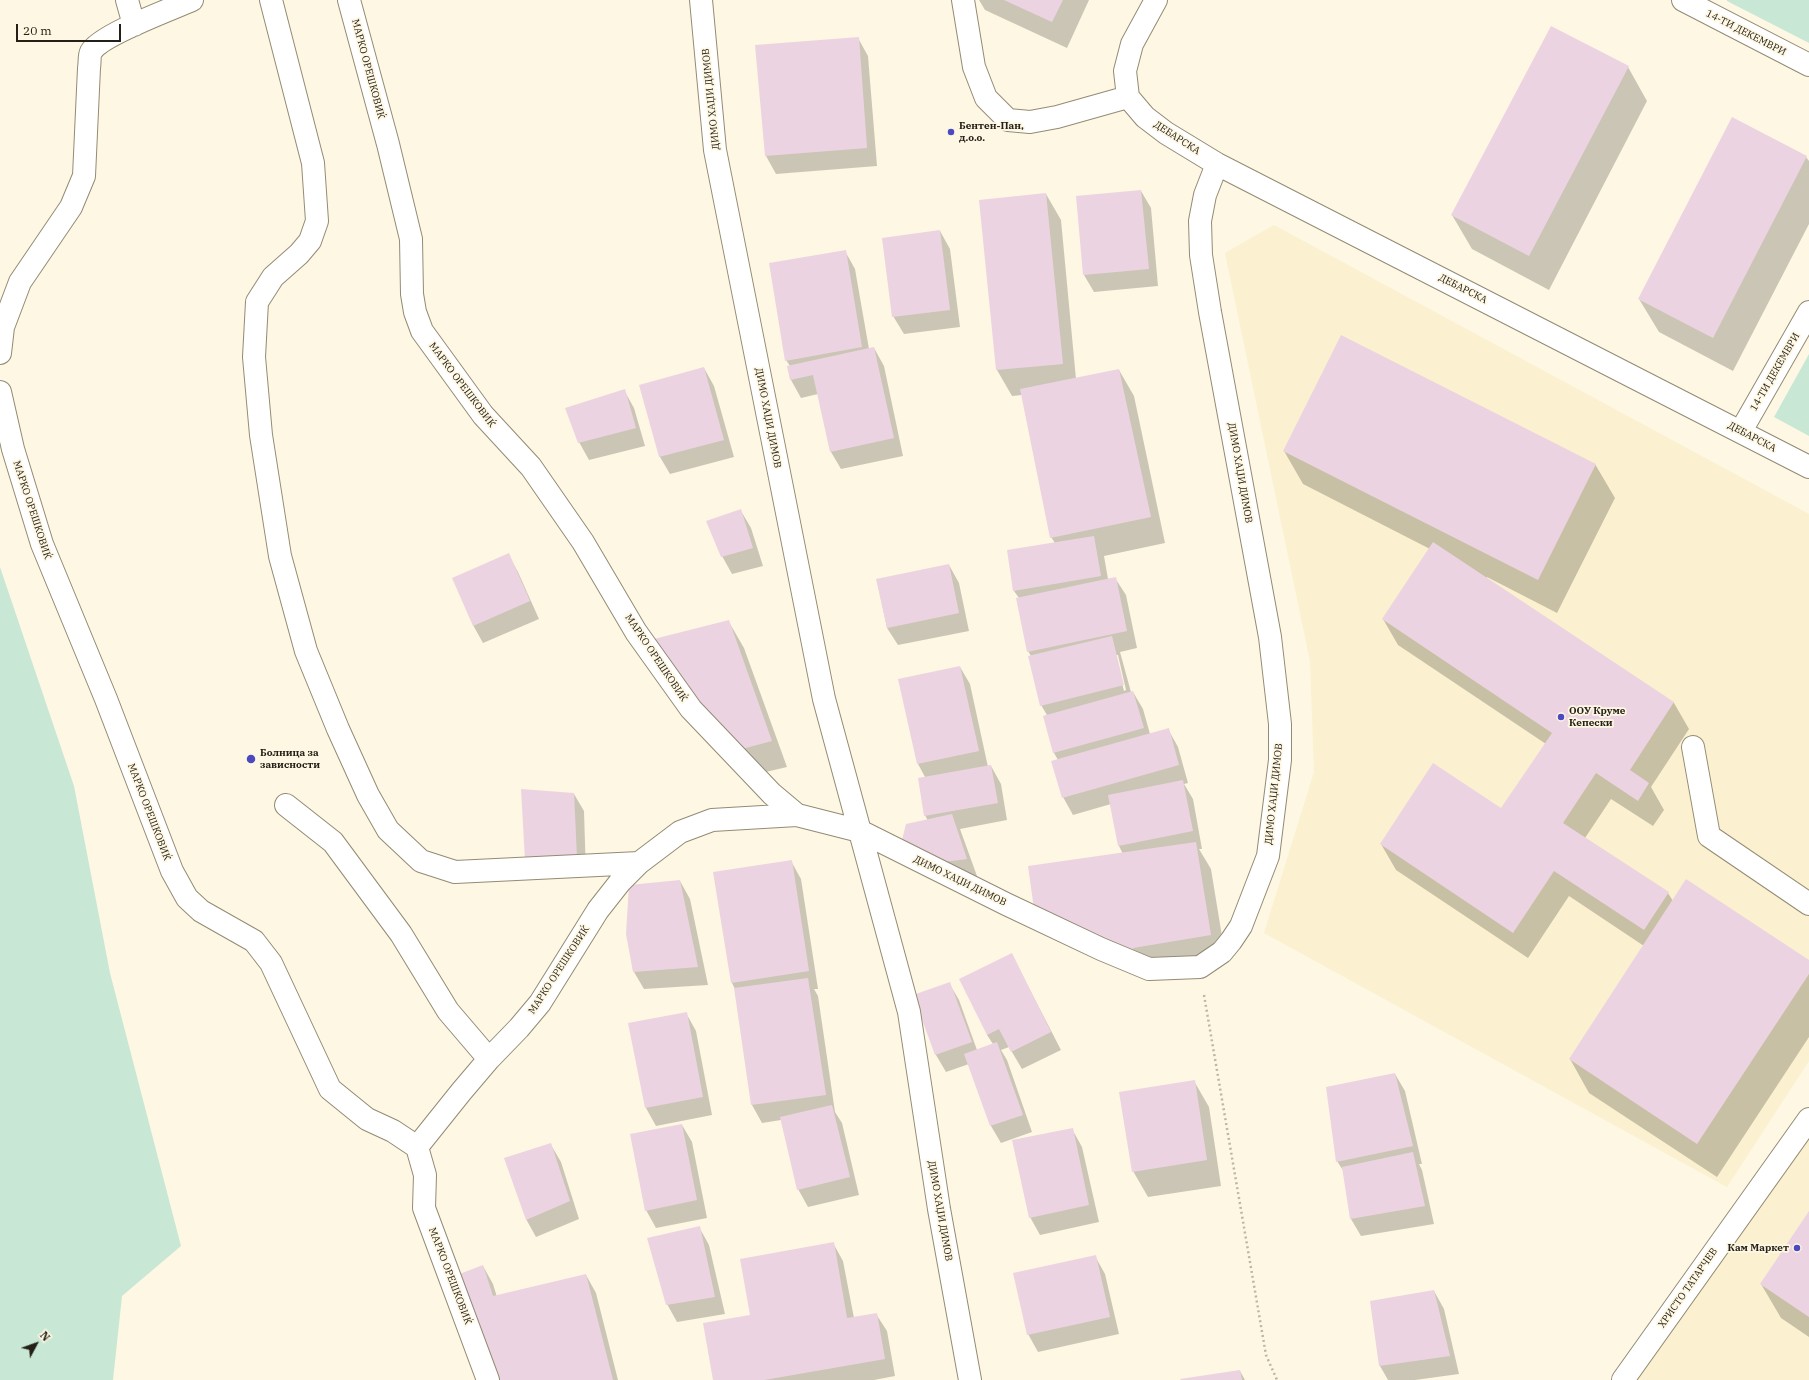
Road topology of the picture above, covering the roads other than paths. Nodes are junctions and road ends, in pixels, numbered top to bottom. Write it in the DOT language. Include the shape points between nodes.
graph roads {
  1 [pos="127,0"];
  2 [pos="192,0"];
  3 [pos="271,0"];
  4 [pos="349,0"];
  5 [pos="701,0"];
  6 [pos="963,0"];
  7 [pos="1156,0"];
  8 [pos="1683,0"];
  9 [pos="134,25"];
  10 [pos="1809,65"];
  11 [pos="1128,97"];
  12 [pos="1217,164"];
  13 [pos="1809,312"];
  14 [pos="0,353"];
  15 [pos="0,392"];
  16 [pos="1741,431"];
  17 [pos="1809,468"];
  18 [pos="1693,747"];
  19 [pos="286,805"];
  20 [pos="797,815"];
  21 [pos="860,831"];
  22 [pos="639,863"];
  23 [pos="1809,904"];
  24 [pos="489,1058"];
  25 [pos="1809,1119"];
  26 [pos="417,1147"];
  27 [pos="488,1380"];
  28 [pos="970,1380"];
  29 [pos="1624,1380"];
  1 -- 9 [label="street"];
  2 -- 9 [label="street"];
  3 -- 22 [label="street" via="313,163 317,221 310,241 273,277 257,302 255,364 261,435 280,556 306,651 338,729 368,795 388,830 421,861 455,872"];
  4 -- 20 [label="street, МАРКО ОРЕШКОВИЌ" via="411,239 412,294 422,331 483,415 531,467 583,542 636,632 691,709 772,794"];
  5 -- 21 [label="street, ДИМО ХАЏИ ДИМОВ" via="715,150 824,699"];
  6 -- 11 [label="street" via="974,67 986,98 1008,120 1030,122 1057,117"];
  7 -- 11 [label="street" via="1132,44 1125,71"];
  8 -- 10 [label="street, 14-ТИ ДЕКЕМВРИ"];
  9 -- 14 [label="street" via="101,41 91,52 84,176 70,207 20,282 3,327"];
  11 -- 12 [label="street, ДЕБАРСКА" via="1145,117 1166,133"];
  12 -- 16 [label="street, ДЕБАРСКА"];
  12 -- 21 [label="street, ДИМО ХАЏИ ДИМОВ" via="1205,195 1200,221 1201,255 1270,637 1280,724 1280,760 1268,856 1241,926 1222,952 1200,967 1149,969 1006,904"];
  13 -- 16 [label="street, 14-ТИ ДЕКЕМВРИ"];
  15 -- 26 [label="street, МАРКО ОРЕШКОВИЌ" via="13,449 42,544 106,699 172,870 187,898 201,911 254,941 271,963 330,1089 367,1119 394,1131"];
  16 -- 17 [label="street, ДЕБАРСКА"];
  18 -- 23 [label="street" via="1709,836"];
  19 -- 24 [label="street" via="333,842 401,934 448,1011"];
  20 -- 21 [label="street"];
  20 -- 22 [label="street, МАРКО ОРЕШКОВИЌ" via="712,820 680,832"];
  21 -- 28 [label="street, ДИМО ХАЏИ ДИМОВ" via="909,1012 939,1209"];
  22 -- 24 [label="street, МАРКО ОРЕШКОВИЌ" via="598,910 536,1008"];
  24 -- 26 [label="street, МАРКО ОРЕШКОВИЌ"];
  25 -- 29 [label="street, ХРИСТО ТАТАРЧЕВ"];
  26 -- 27 [label="street, МАРКО ОРЕШКОВИЌ" via="425,1175 424,1208"];
}
